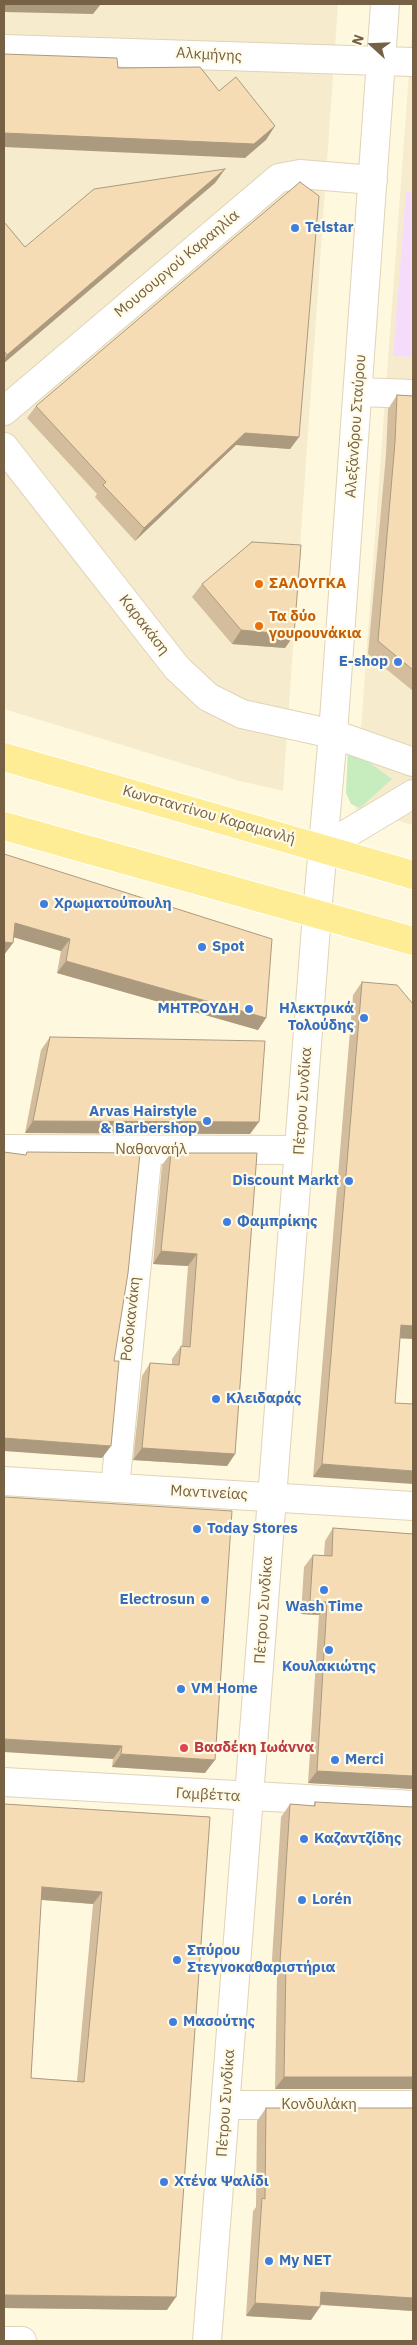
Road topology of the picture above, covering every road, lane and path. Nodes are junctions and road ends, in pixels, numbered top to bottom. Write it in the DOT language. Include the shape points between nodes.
graph roads {
  1 [pos="385,4"];
  2 [pos="4,49"];
  3 [pos="381,62"];
  4 [pos="413,62"];
  5 [pos="373,180"];
  6 [pos="359,392"];
  7 [pos="413,394"];
  8 [pos="4,411"];
  9 [pos="4,447"];
  10 [pos="333,734"];
  11 [pos="4,757"];
  12 [pos="413,762"];
  13 [pos="413,794"];
  14 [pos="4,826"];
  15 [pos="323,848"];
  16 [pos="413,875"];
  17 [pos="317,914"];
  18 [pos="413,941"];
  19 [pos="4,1150"];
  20 [pos="148,1150"];
  21 [pos="299,1150"];
  22 [pos="4,1481"];
  23 [pos="115,1488"];
  24 [pos="272,1497"];
  25 [pos="413,1506"];
  26 [pos="4,1782"];
  27 [pos="249,1797"];
  28 [pos="413,1805"];
  29 [pos="413,2105"];
  30 [pos="225,2106"];
  31 [pos="4,2340"];
  32 [pos="22,2341"];
  33 [pos="207,2341"];
  1 -- 3 [label="street, Αλεξάνδρου Σταύρου"];
  2 -- 3 [label="street, Αλκμήνης"];
  3 -- 4 [label="street, Αλκμήνης"];
  3 -- 5 [label="street, Αλεξάνδρου Σταύρου"];
  5 -- 6 [label="street, Αλεξάνδρου Σταύρου"];
  5 -- 8 [label="street, Μουσουργού Καραηλία" via="300,174 279,178"];
  6 -- 7 [label="street"];
  6 -- 10 [label="street, Αλεξάνδρου Σταύρου"];
  9 -- 10 [label="street, Καρακάση" via="177,668 208,697 242,714"];
  10 -- 12 [label="street, Καρακάση"];
  10 -- 15 [label="street, Αλεξάνδρου Σταύρου"];
  11 -- 15 [label="main road, Κωνσταντίνου Καραμανλή"];
  13 -- 15 [label="street"];
  14 -- 17 [label="main road"];
  15 -- 16 [label="main road, Κωνσταντίνου Καραμανλή"];
  15 -- 17 [label="street, Πέτρου Συνδίκα"];
  17 -- 18 [label="main road"];
  17 -- 21 [label="street, Πέτρου Συνδίκα"];
  19 -- 20 [label="street, Ναθαναήλ"];
  20 -- 21 [label="street, Ναθαναήλ"];
  20 -- 23 [label="street, Ροδοκανάκη"];
  21 -- 24 [label="street, Πέτρου Συνδίκα"];
  22 -- 23 [label="street, Μαντινείας"];
  23 -- 24 [label="street, Μαντινείας"];
  24 -- 25 [label="street, Μαντινείας"];
  24 -- 27 [label="street, Πέτρου Συνδίκα"];
  26 -- 27 [label="street, Γαμβέττα"];
  27 -- 28 [label="street, Γαμβέττα"];
  27 -- 30 [label="street, Πέτρου Συνδίκα"];
  29 -- 30 [label="street, Κονδυλάκη"];
  30 -- 33 [label="street, Πέτρου Συνδίκα"];
  31 -- 32 [label="street"];
}
